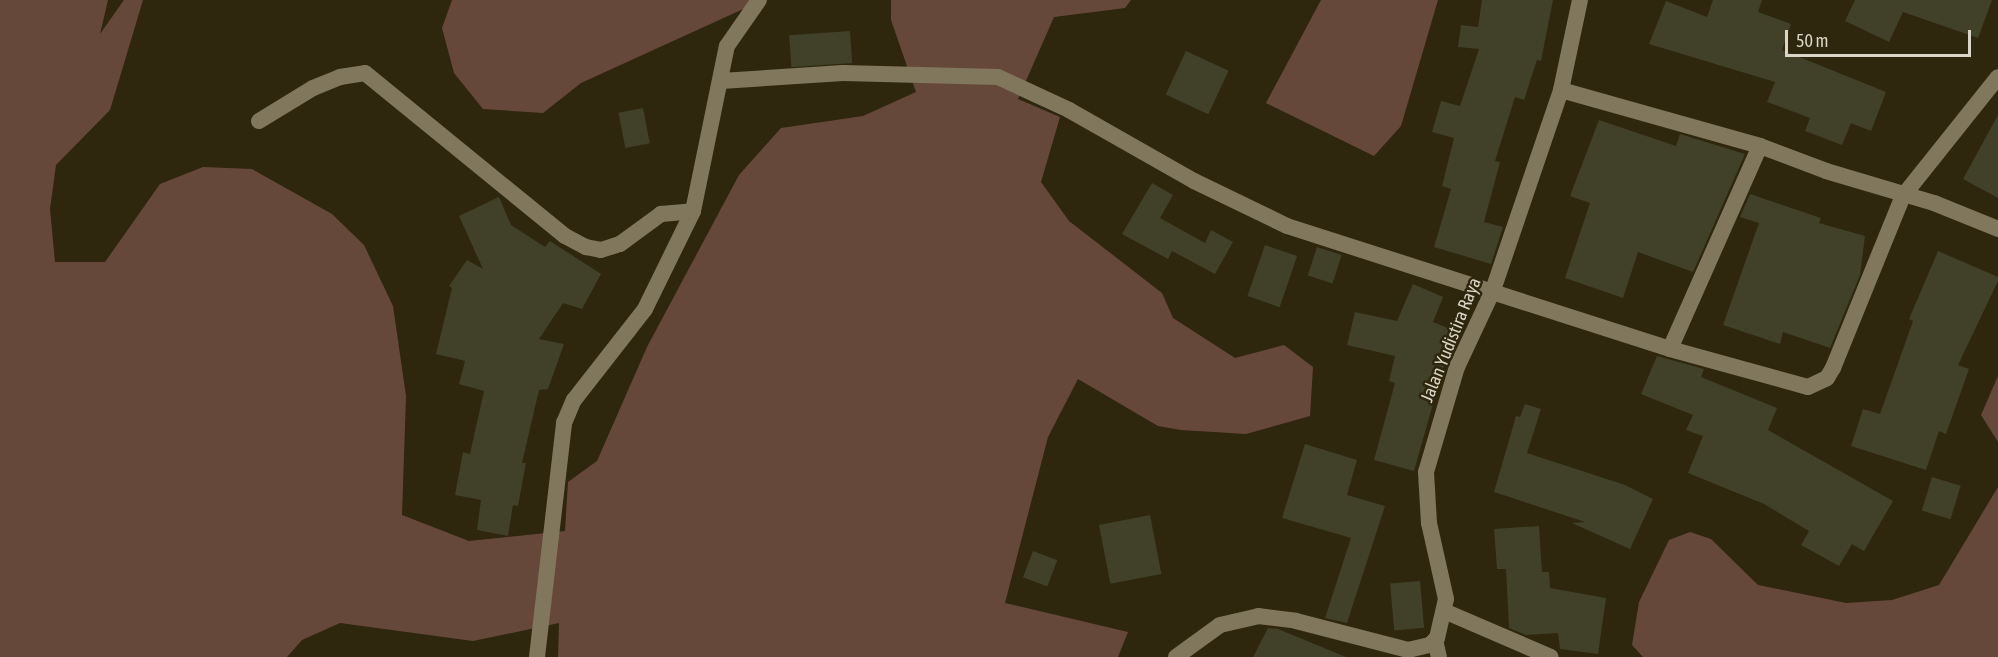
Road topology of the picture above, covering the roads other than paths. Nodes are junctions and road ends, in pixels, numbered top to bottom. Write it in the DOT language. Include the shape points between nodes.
graph roads {
  1 [pos="759,0"];
  2 [pos="1580,0"];
  3 [pos="1998,77"];
  4 [pos="721,81"];
  5 [pos="1561,90"];
  6 [pos="259,121"];
  7 [pos="1760,146"];
  8 [pos="1903,196"];
  9 [pos="693,211"];
  10 [pos="1998,229"];
  11 [pos="1493,290"];
  12 [pos="1670,349"];
  13 [pos="1444,611"];
  14 [pos="1435,640"];
  15 [pos="537,657"];
  16 [pos="1176,657"];
  17 [pos="1439,657"];
  18 [pos="1551,657"];
  1 -- 4 [label="street" via="727,46"];
  2 -- 5 [label="street, Jalan Yudistira Raya"];
  3 -- 8 [label="street"];
  4 -- 9 [label="street"];
  4 -- 11 [label="street" via="843,73 998,77 1069,110 1194,181 1287,226"];
  5 -- 7 [label="street"];
  5 -- 11 [label="street, Jalan Yudistira Raya"];
  6 -- 9 [label="street" via="313,88 340,77 365,73 565,236 586,247 601,250 620,244 661,214"];
  7 -- 8 [label="street"];
  7 -- 12 [label="street"];
  8 -- 10 [label="street" via="1934,203"];
  8 -- 12 [label="street" via="1833,368 1817,385 1801,386"];
  9 -- 15 [label="street" via="645,309 574,400 564,423"];
  11 -- 12 [label="street"];
  11 -- 13 [label="street, Jalan Yudistira Raya" via="1457,367 1426,472 1429,523 1443,574"];
  13 -- 14 [label="street, Jalan Yudistira Raya"];
  13 -- 18 [label="street"];
  14 -- 16 [label="street" via="1420,650 1408,650 1296,621 1258,616 1220,625"];
  14 -- 17 [label="street"];
}
